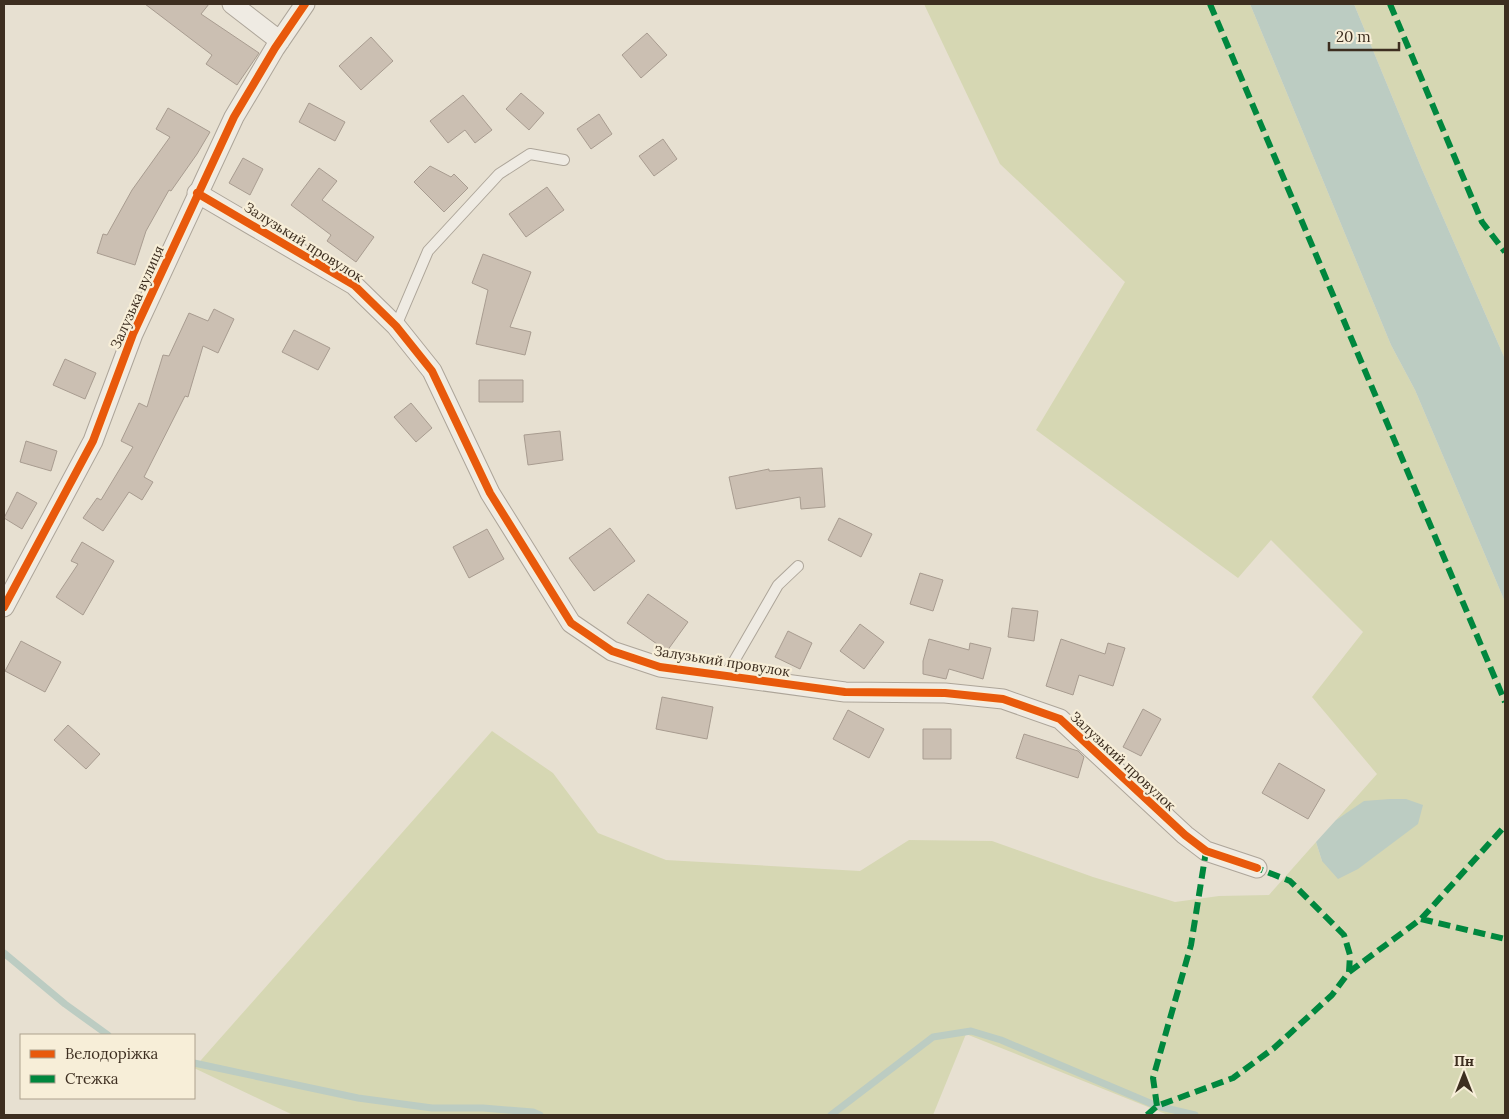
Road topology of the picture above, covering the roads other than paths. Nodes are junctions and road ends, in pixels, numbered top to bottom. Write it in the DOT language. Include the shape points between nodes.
graph roads {
  1 [pos="232,4"];
  2 [pos="306,4"];
  3 [pos="280,41"];
  4 [pos="564,160"];
  5 [pos="198,193"];
  6 [pos="396,326"];
  7 [pos="798,566"];
  8 [pos="4,607"];
  9 [pos="726,675"];
  10 [pos="1257,868"];
  1 -- 3 [label="street"];
  2 -- 3 [label="street, Залузька вулиця"];
  3 -- 5 [label="street, Залузька вулиця" via="234,117"];
  4 -- 6 [label="lane" via="530,154 498,174 428,251"];
  5 -- 6 [label="street, Залузький провулок" via="354,285"];
  5 -- 8 [label="street, Залузька вулиця" via="133,334 93,440"];
  6 -- 9 [label="street, Залузький провулок" via="432,371 490,493 571,623 612,651 660,667"];
  7 -- 9 [label="lane" via="778,585"];
  9 -- 10 [label="street, Залузький провулок" via="845,692 1002,699 1060,719 1206,851"];
}
